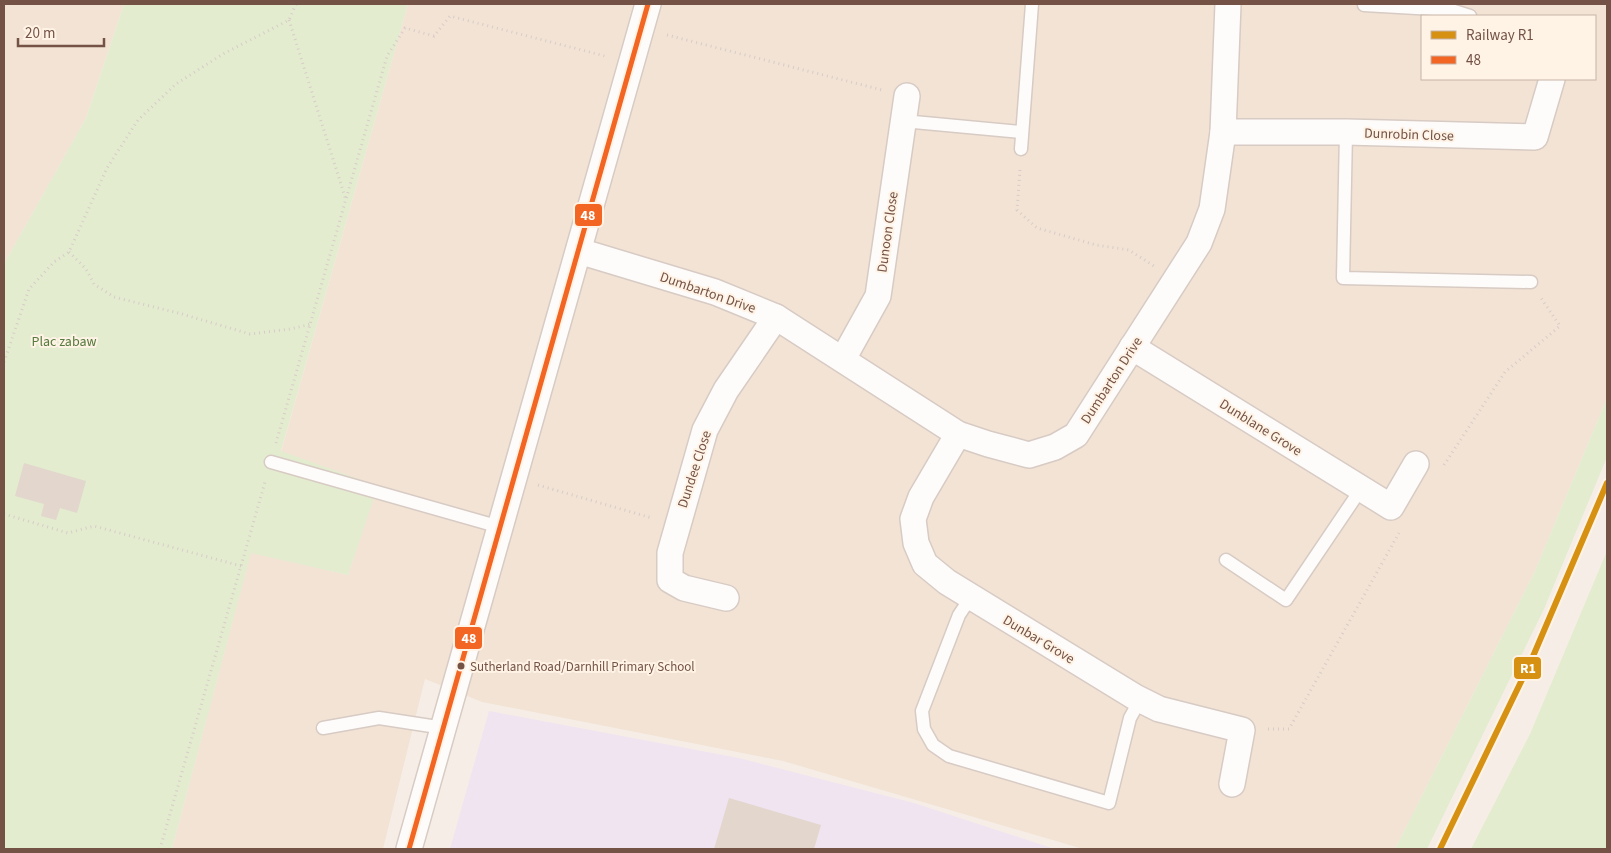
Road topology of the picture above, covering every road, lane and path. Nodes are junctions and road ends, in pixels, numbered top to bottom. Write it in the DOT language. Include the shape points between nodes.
graph roads {
  1 [pos="296,4"];
  2 [pos="648,4"];
  3 [pos="1032,4"];
  4 [pos="1228,4"];
  5 [pos="1364,5"];
  6 [pos="1467,15"];
  7 [pos="289,20"];
  8 [pos="641,28"];
  9 [pos="631,63"];
  10 [pos="1552,80"];
  11 [pos="907,96"];
  12 [pos="904,121"];
  13 [pos="1021,132"];
  14 [pos="1223,132"];
  15 [pos="1346,132"];
  16 [pos="1021,149"];
  17 [pos="346,201"];
  18 [pos="578,251"];
  19 [pos="69,252"];
  20 [pos="1176,280"];
  21 [pos="1531,282"];
  22 [pos="776,317"];
  23 [pos="311,324"];
  24 [pos="1132,347"];
  25 [pos="843,359"];
  26 [pos="4,362"];
  27 [pos="958,434"];
  28 [pos="271,462"];
  29 [pos="1416,464"];
  30 [pos="514,478"];
  31 [pos="1361,489"];
  32 [pos="4,514"];
  33 [pos="677,525"];
  34 [pos="500,527"];
  35 [pos="1226,560"];
  36 [pos="241,566"];
  37 [pos="971,597"];
  38 [pos="726,598"];
  39 [pos="1140,700"];
  40 [pos="323,728"];
  41 [pos="444,728"];
  42 [pos="1232,784"];
  43 [pos="160,849"];
  44 [pos="409,849"];
  1 -- 7 [label="path"];
  2 -- 8 [label="street"];
  3 -- 13 [label="lane"];
  4 -- 14 [label="street, Dumbarton Drive"];
  5 -- 6 [label="lane" via="1451,10"];
  7 -- 17 [label="path"];
  7 -- 19 [label="path" via="223,54 176,84 138,120 107,168"];
  8 -- 9 [label="street"];
  8 -- 11 [label="path"];
  9 -- 17 [label="path" via="450,16 434,36 405,28 387,56"];
  9 -- 18 [label="street"];
  10 -- 15 [label="street, Dunrobin Close" via="1535,137"];
  11 -- 12 [label="street, Dunoon Close"];
  12 -- 13 [label="lane"];
  12 -- 25 [label="street, Dunoon Close" via="878,296"];
  13 -- 16 [label="lane"];
  14 -- 15 [label="street, Dunrobin Close"];
  14 -- 20 [label="street, Dumbarton Drive" via="1212,209 1199,243"];
  15 -- 21 [label="lane" via="1344,278"];
  16 -- 20 [label="path" via="1017,210 1037,228 1096,245 1129,250"];
  17 -- 23 [label="path"];
  18 -- 22 [label="street, Dumbarton Drive" via="715,292"];
  18 -- 30 [label="street"];
  19 -- 23 [label="path" via="94,284 114,297 250,334"];
  19 -- 26 [label="path" via="54,262 28,289"];
  20 -- 24 [label="street, Dumbarton Drive"];
  22 -- 25 [label="street, Dumbarton Drive"];
  22 -- 33 [label="street, Dundee Close" via="726,390 705,430"];
  23 -- 28 [label="path"];
  24 -- 27 [label="street, Dumbarton Drive" via="1076,435 1055,447 1029,455"];
  24 -- 31 [label="street, Dunblane Grove"];
  25 -- 27 [label="street, Dumbarton Drive"];
  27 -- 37 [label="street, Dunbar Grove" via="921,497 913,519 916,542 925,564"];
  28 -- 34 [label="lane"];
  28 -- 36 [label="path"];
  29 -- 31 [label="street, Dunblane Grove" via="1391,507"];
  30 -- 33 [label="path"];
  30 -- 34 [label="street"];
  31 -- 35 [label="lane" via="1286,600"];
  32 -- 36 [label="path" via="68,533 94,526"];
  33 -- 38 [label="street, Dundee Close" via="670,553 670,580 684,588"];
  34 -- 41 [label="street"];
  36 -- 43 [label="path"];
  37 -- 39 [label="street, Dunbar Grove"];
  37 -- 39 [label="lane" via="959,615 922,711 924,729 932,745 949,756 1109,803 1130,718"];
  39 -- 42 [label="street, Dunbar Grove" via="1159,709 1242,730"];
  40 -- 41 [label="lane" via="379,718"];
  41 -- 44 [label="street"];
}
